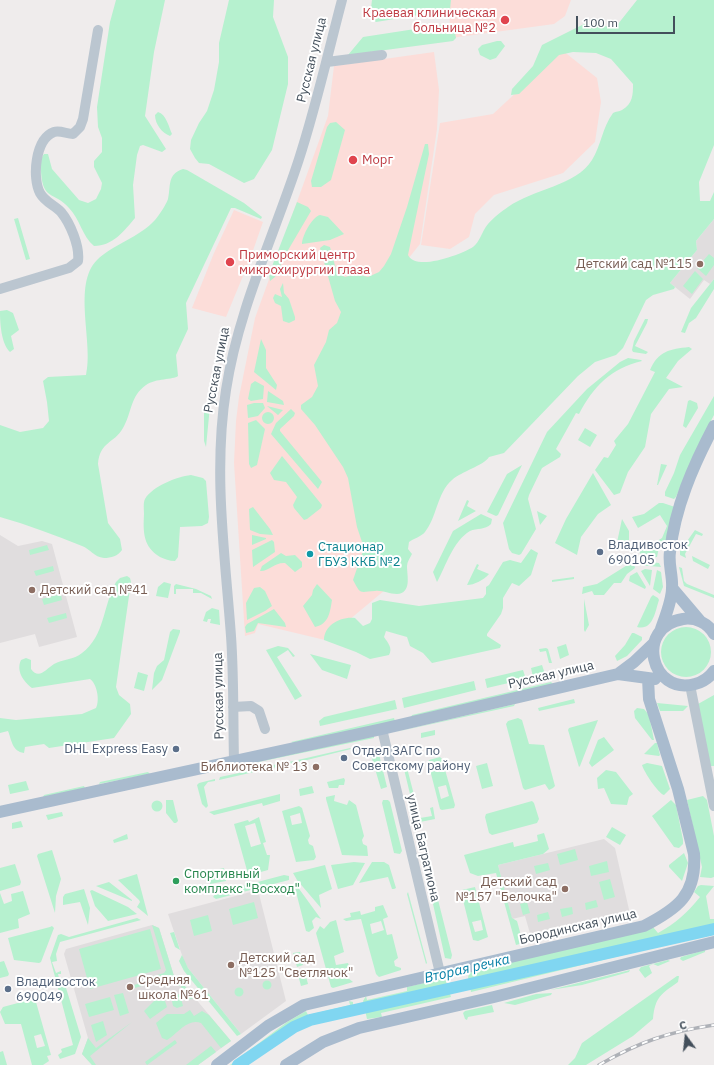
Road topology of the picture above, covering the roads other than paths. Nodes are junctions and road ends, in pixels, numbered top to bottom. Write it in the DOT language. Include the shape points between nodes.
graph roads {
  1 [pos="342,0"];
  2 [pos="98,30"];
  3 [pos="382,55"];
  4 [pos="326,62"];
  5 [pos="0,289"];
  6 [pos="714,426"];
  7 [pos="672,588"];
  8 [pos="700,621"];
  9 [pos="661,629"];
  10 [pos="714,634"];
  11 [pos="654,643"];
  12 [pos="618,674"];
  13 [pos="712,675"];
  14 [pos="648,678"];
  15 [pos="670,682"];
  16 [pos="690,686"];
  17 [pos="233,707"];
  18 [pos="265,729"];
  19 [pos="382,729"];
  20 [pos="234,761"];
  21 [pos="714,806"];
  22 [pos="0,812"];
  23 [pos="714,942"];
  24 [pos="440,973"];
  25 [pos="217,1065"];
  26 [pos="286,1065"];
  1 -- 4 [label="street, Русская улица"];
  2 -- 5 [label="street" via="80,127 73,134 59,131 50,135 40,151 36,164 40,192 64,218 77,246 78,261 69,268"];
  3 -- 4 [label="street"];
  4 -- 17 [label="street, Русская улица" via="299,160 239,326 225,392 219,462 231,636"];
  6 -- 7 [label="main road" via="686,485 677,514 669,562"];
  7 -- 8 [label="main road"];
  7 -- 9 [label="main road"];
  8 -- 9 [label="main road" via="689,618 677,620"];
  8 -- 10 [label="main road"];
  9 -- 11 [label="main road"];
  11 -- 12 [label="main road, Русская улица"];
  11 -- 15 [label="main road" via="655,663 661,674"];
  12 -- 14 [label="main road, Русская улица"];
  12 -- 19 [label="main road, Русская улица"];
  13 -- 16 [label="main road"];
  14 -- 15 [label="main road, Русская улица"];
  14 -- 24 [label="main road, Бородинская улица" via="649,699 678,789 694,854 693,878 686,895 667,914 644,926"];
  15 -- 16 [label="main road, Русская улица"];
  16 -- 21 [label="street"];
  17 -- 18 [label="street" via="251,706 260,711"];
  17 -- 20 [label="street, Русская улица"];
  19 -- 20 [label="main road, Русская улица"];
  19 -- 24 [label="street, улица Багратиона"];
  20 -- 22 [label="main road, Русская улица"];
  23 -- 26 [label="main road" via="494,998 359,1028 323,1042"];
  24 -- 25 [label="main road, Бородинская улица" via="304,1005 268,1026"];
}
